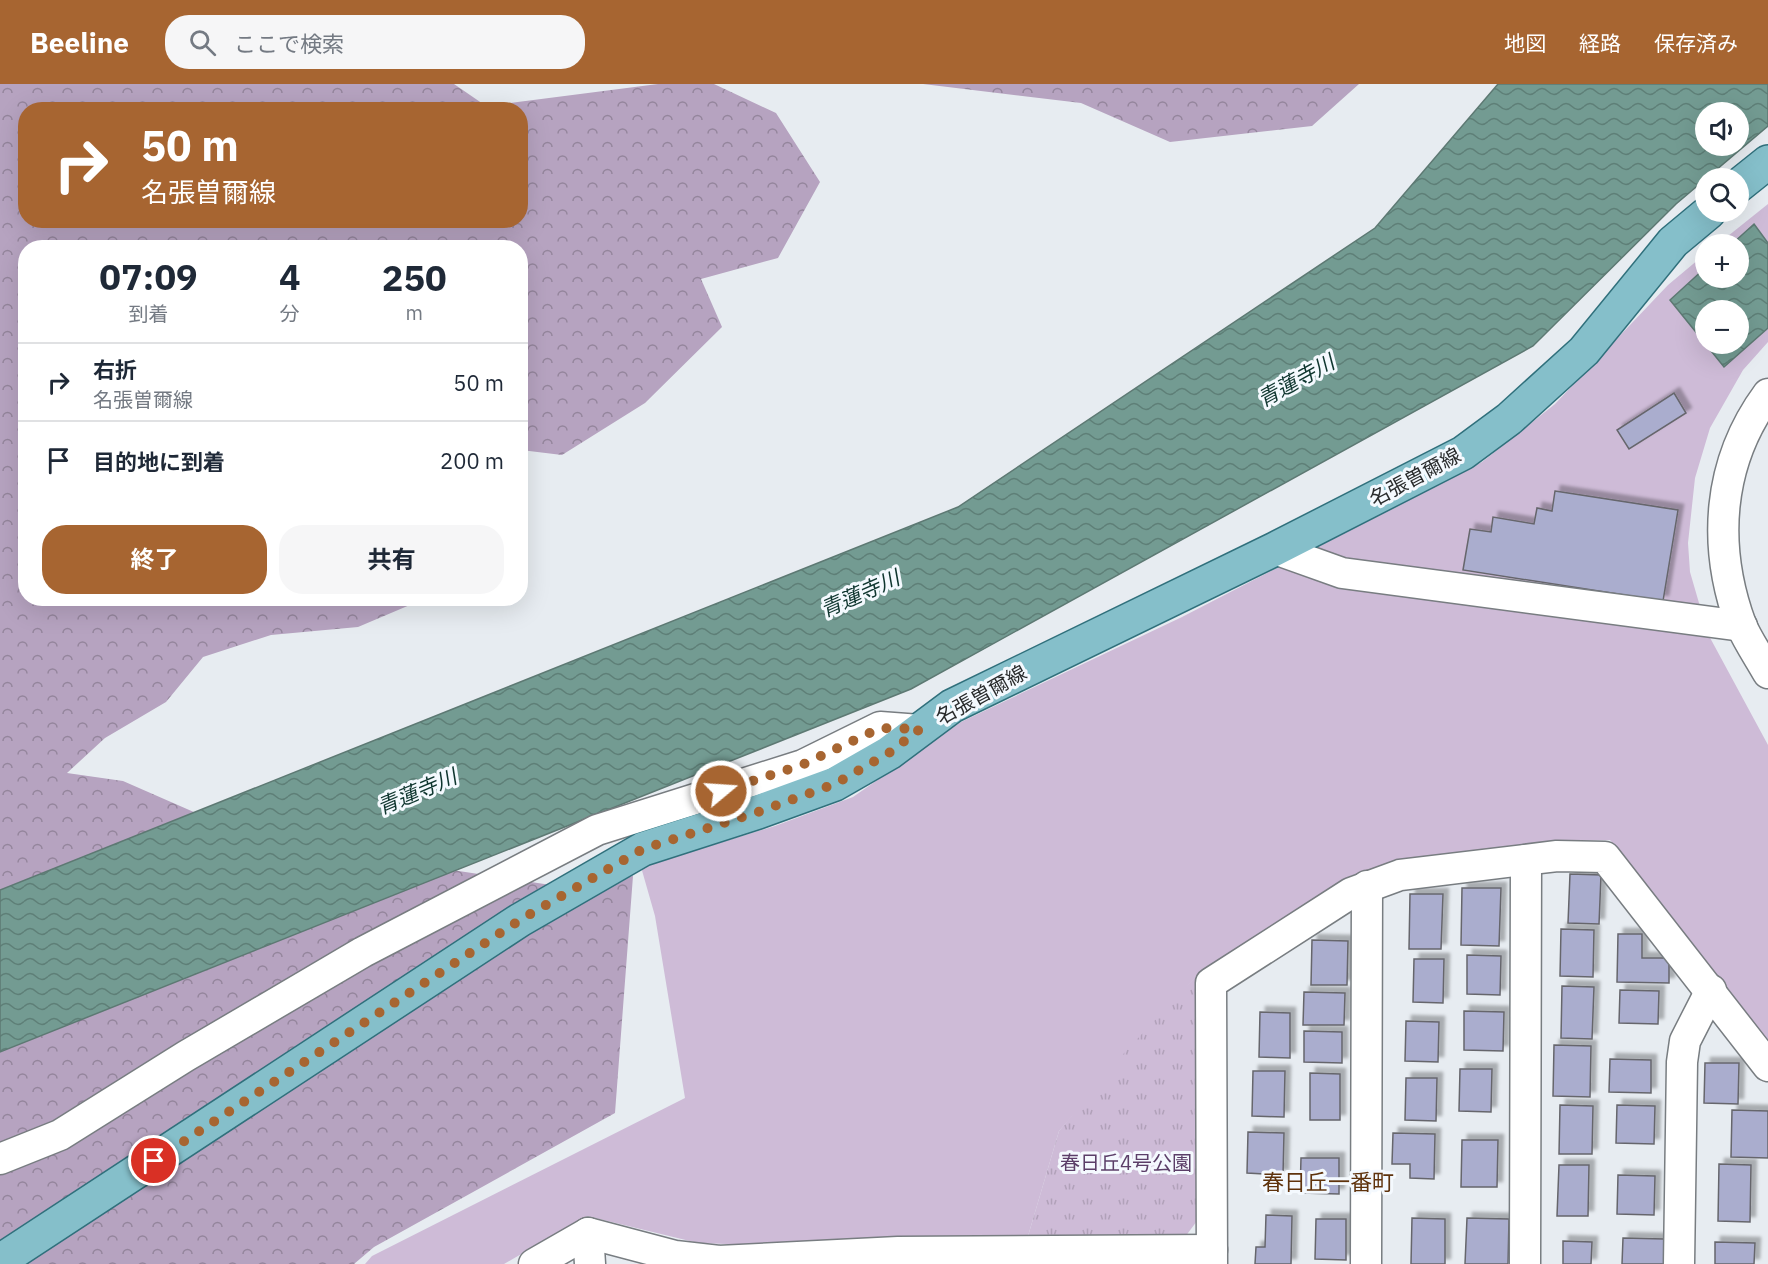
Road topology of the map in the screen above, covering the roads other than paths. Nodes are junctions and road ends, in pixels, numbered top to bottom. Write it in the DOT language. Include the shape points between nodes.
graph roads {
  1 [pos="1768,162"];
  2 [pos="1749,177"];
  3 [pos="1697,222"];
  4 [pos="1768,394"];
  5 [pos="1275,549"];
  6 [pos="1754,636"];
  7 [pos="1768,673"];
  8 [pos="920,729"];
  9 [pos="1526,860"];
  10 [pos="1367,886"];
  11 [pos="1711,990"];
  12 [pos="1768,1066"];
  13 [pos="0,1159"];
  14 [pos="588,1233"];
  15 [pos="1055,1257"];
  16 [pos="1212,1257"];
  17 [pos="898,1258"];
  18 [pos="0,1261"];
  19 [pos="746,1263"];
  20 [pos="534,1264"];
  21 [pos="590,1264"];
  22 [pos="1366,1264"];
  23 [pos="1525,1264"];
  24 [pos="1679,1264"];
  1 -- 2 [label="main road"];
  3 -- 5 [label="main road, 名張曽爾線" via="1673,242 1584,351 1509,419 1463,453"];
  4 -- 6 [label="street" via="1742,437 1726,498 1721,539 1726,570"];
  5 -- 6 [label="street" via="1342,573"];
  5 -- 8 [label="main road, 名張曽爾線" via="952,706"];
  6 -- 7 [label="street"];
  8 -- 13 [label="street" via="880,728 802,765 597,830 363,952 60,1135"];
  8 -- 18 [label="main road, 名張曽爾線" via="889,753 835,784 632,855 520,920"];
  9 -- 10 [label="street" via="1400,875"];
  9 -- 11 [label="street" via="1605,857"];
  9 -- 23 [label="street"];
  10 -- 16 [label="street" via="1211,983"];
  10 -- 22 [label="street"];
  11 -- 12 [label="street"];
  11 -- 24 [label="street" via="1685,1041 1682,1062"];
  14 -- 19 [label="street" via="675,1256"];
  14 -- 20 [label="street"];
  14 -- 21 [label="street"];
  15 -- 16 [label="street"];
  15 -- 17 [label="street"];
  17 -- 19 [label="street"];
}
